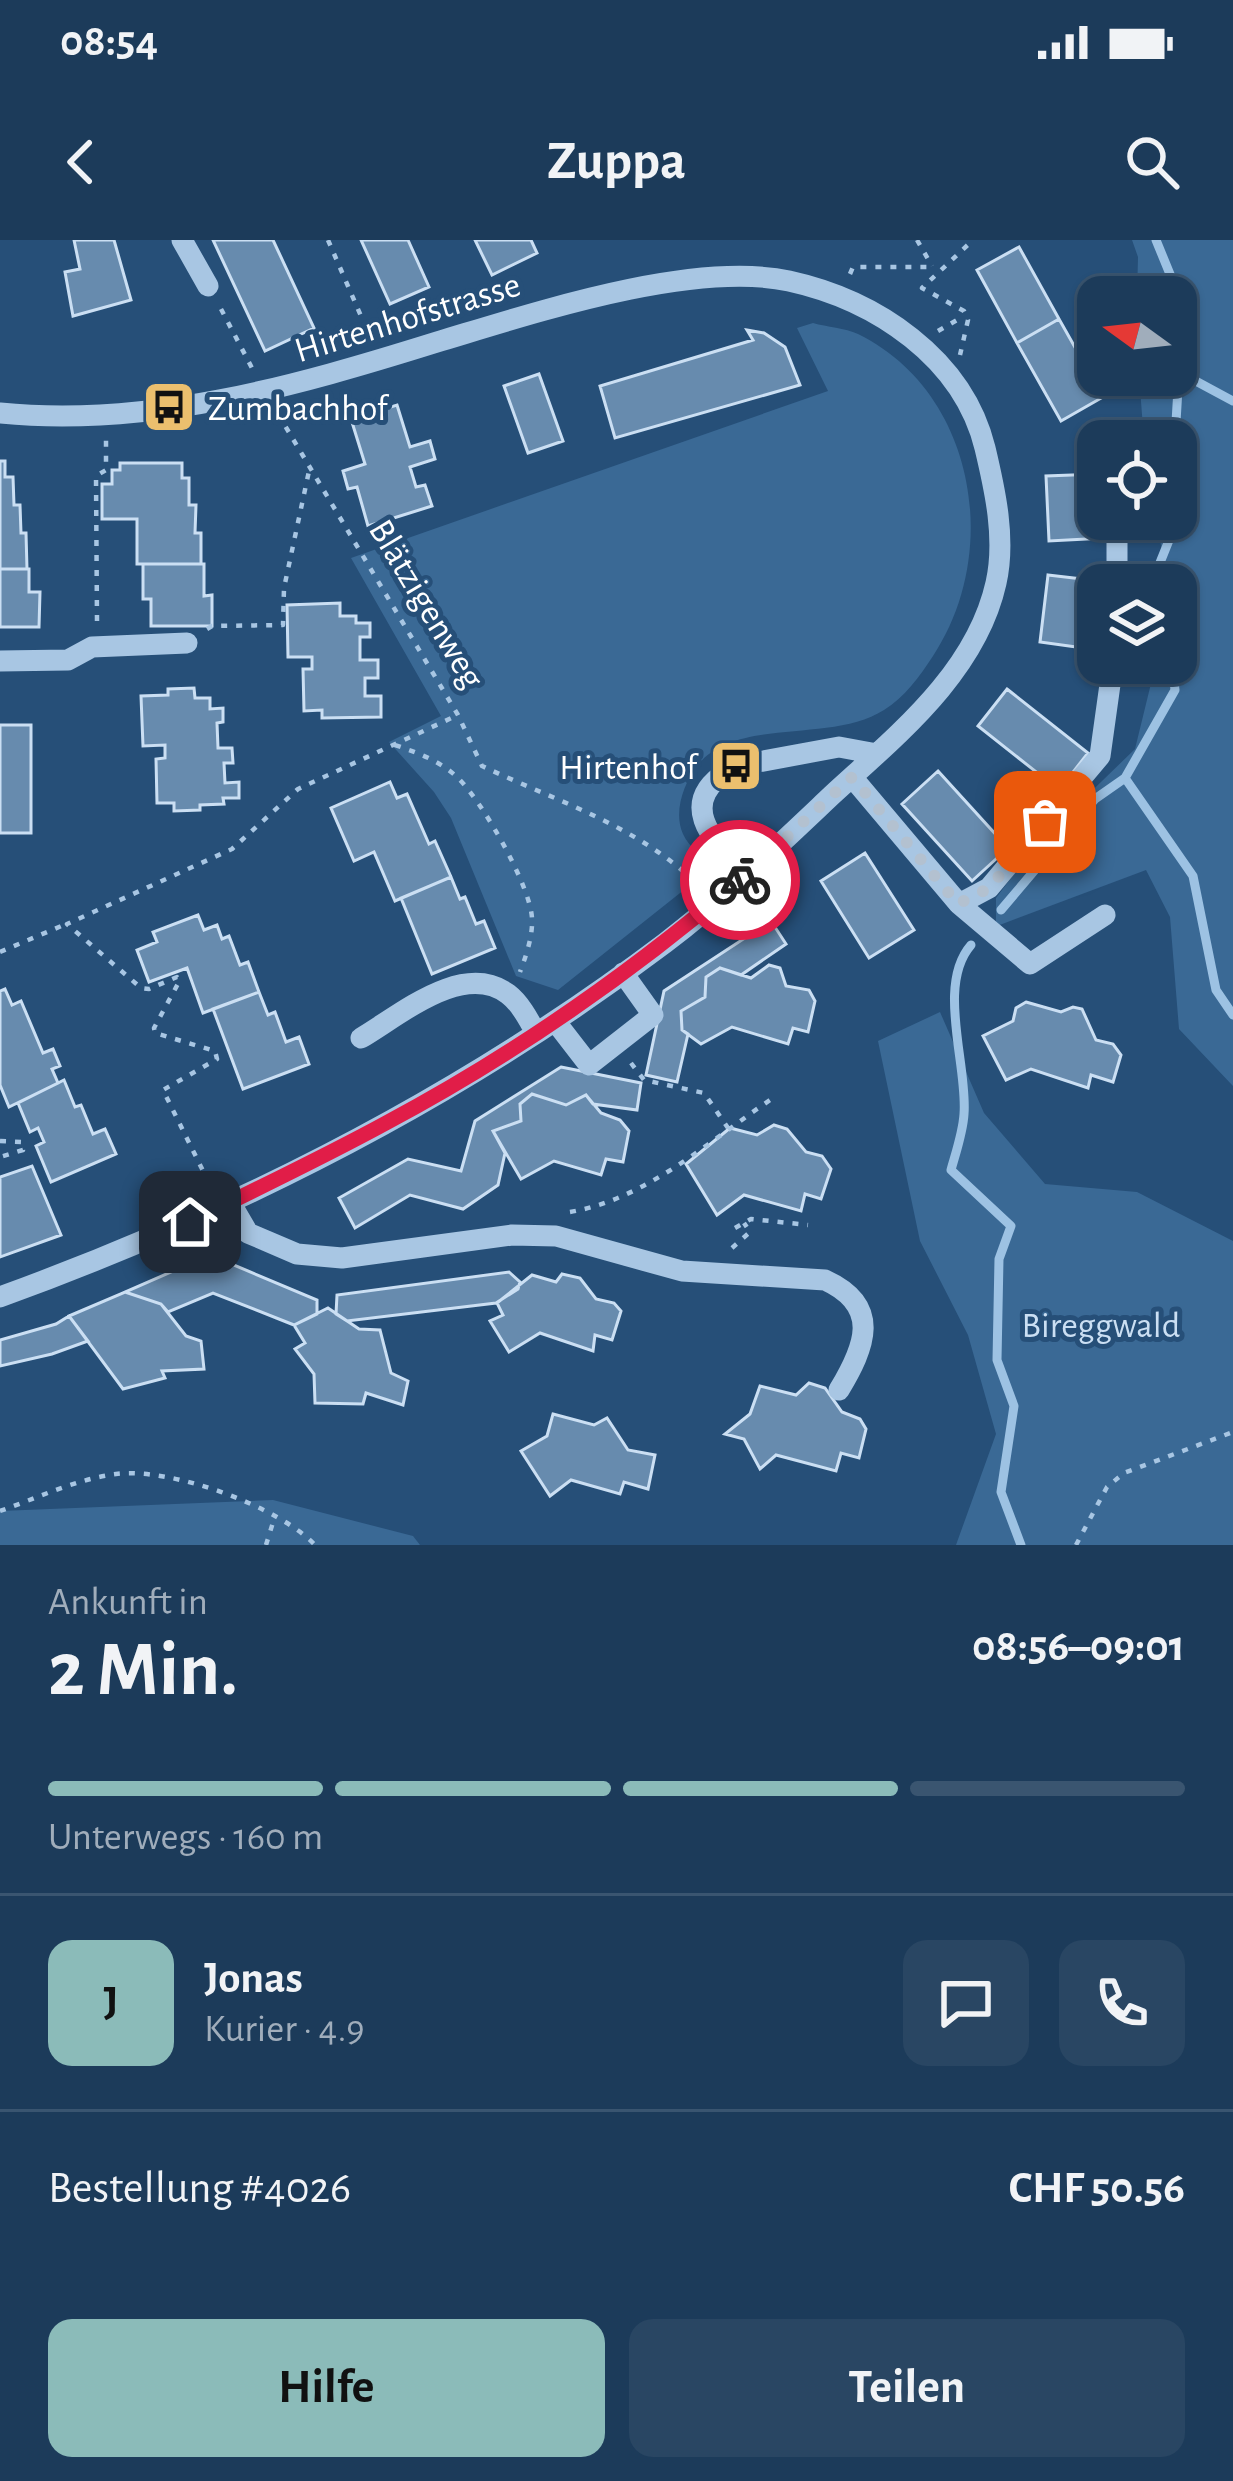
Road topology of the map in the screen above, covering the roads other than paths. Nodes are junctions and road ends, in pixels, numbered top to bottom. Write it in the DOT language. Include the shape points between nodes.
graph roads {
  1 [pos="182,240"];
  2 [pos="208,286"];
  3 [pos="0,412"];
  4 [pos="187,643"];
  5 [pos="0,661"];
  6 [pos="1110,684"];
  7 [pos="877,754"];
  8 [pos="852,777"];
  9 [pos="748,873"];
  10 [pos="958,904"];
  11 [pos="1105,914"];
  12 [pos="623,973"];
  13 [pos="546,1027"];
  14 [pos="361,1038"];
  15 [pos="221,1195"];
  16 [pos="0,1297"];
  17 [pos="838,1390"];
  1 -- 2 [label="street"];
  3 -- 7 [label="street, Hirtenhofstrasse" via="101,415 266,392 570,302 708,278 786,280 871,308 933,354 979,421 998,502 996,581 974,640 948,682"];
  4 -- 5 [label="street"];
  6 -- 10 [label="street" via="1100,756 989,888"];
  7 -- 8 [label="street, Hirtenhofstrasse"];
  7 -- 9 [label="street" via="839,747 722,774 708,790 703,822"];
  8 -- 9 [label="street, Hirtenhofstrasse"];
  8 -- 10 [label="street"];
  9 -- 12 [label="street, Hirtenhofstrasse"];
  10 -- 11 [label="street" via="1030,964"];
  12 -- 13 [label="street, Hirtenhofstrasse"];
  12 -- 13 [label="street" via="653,1015 589,1065"];
  13 -- 14 [label="street" via="480,983 449,987"];
  13 -- 15 [label="street, Hirtenhofstrasse" via="388,1123"];
  15 -- 16 [label="street, Hirtenhofstrasse" via="83,1267"];
  15 -- 17 [label="street" via="248,1233 297,1253 342,1258 556,1236 682,1271 825,1280 845,1289 860,1310 863,1334"];
}
